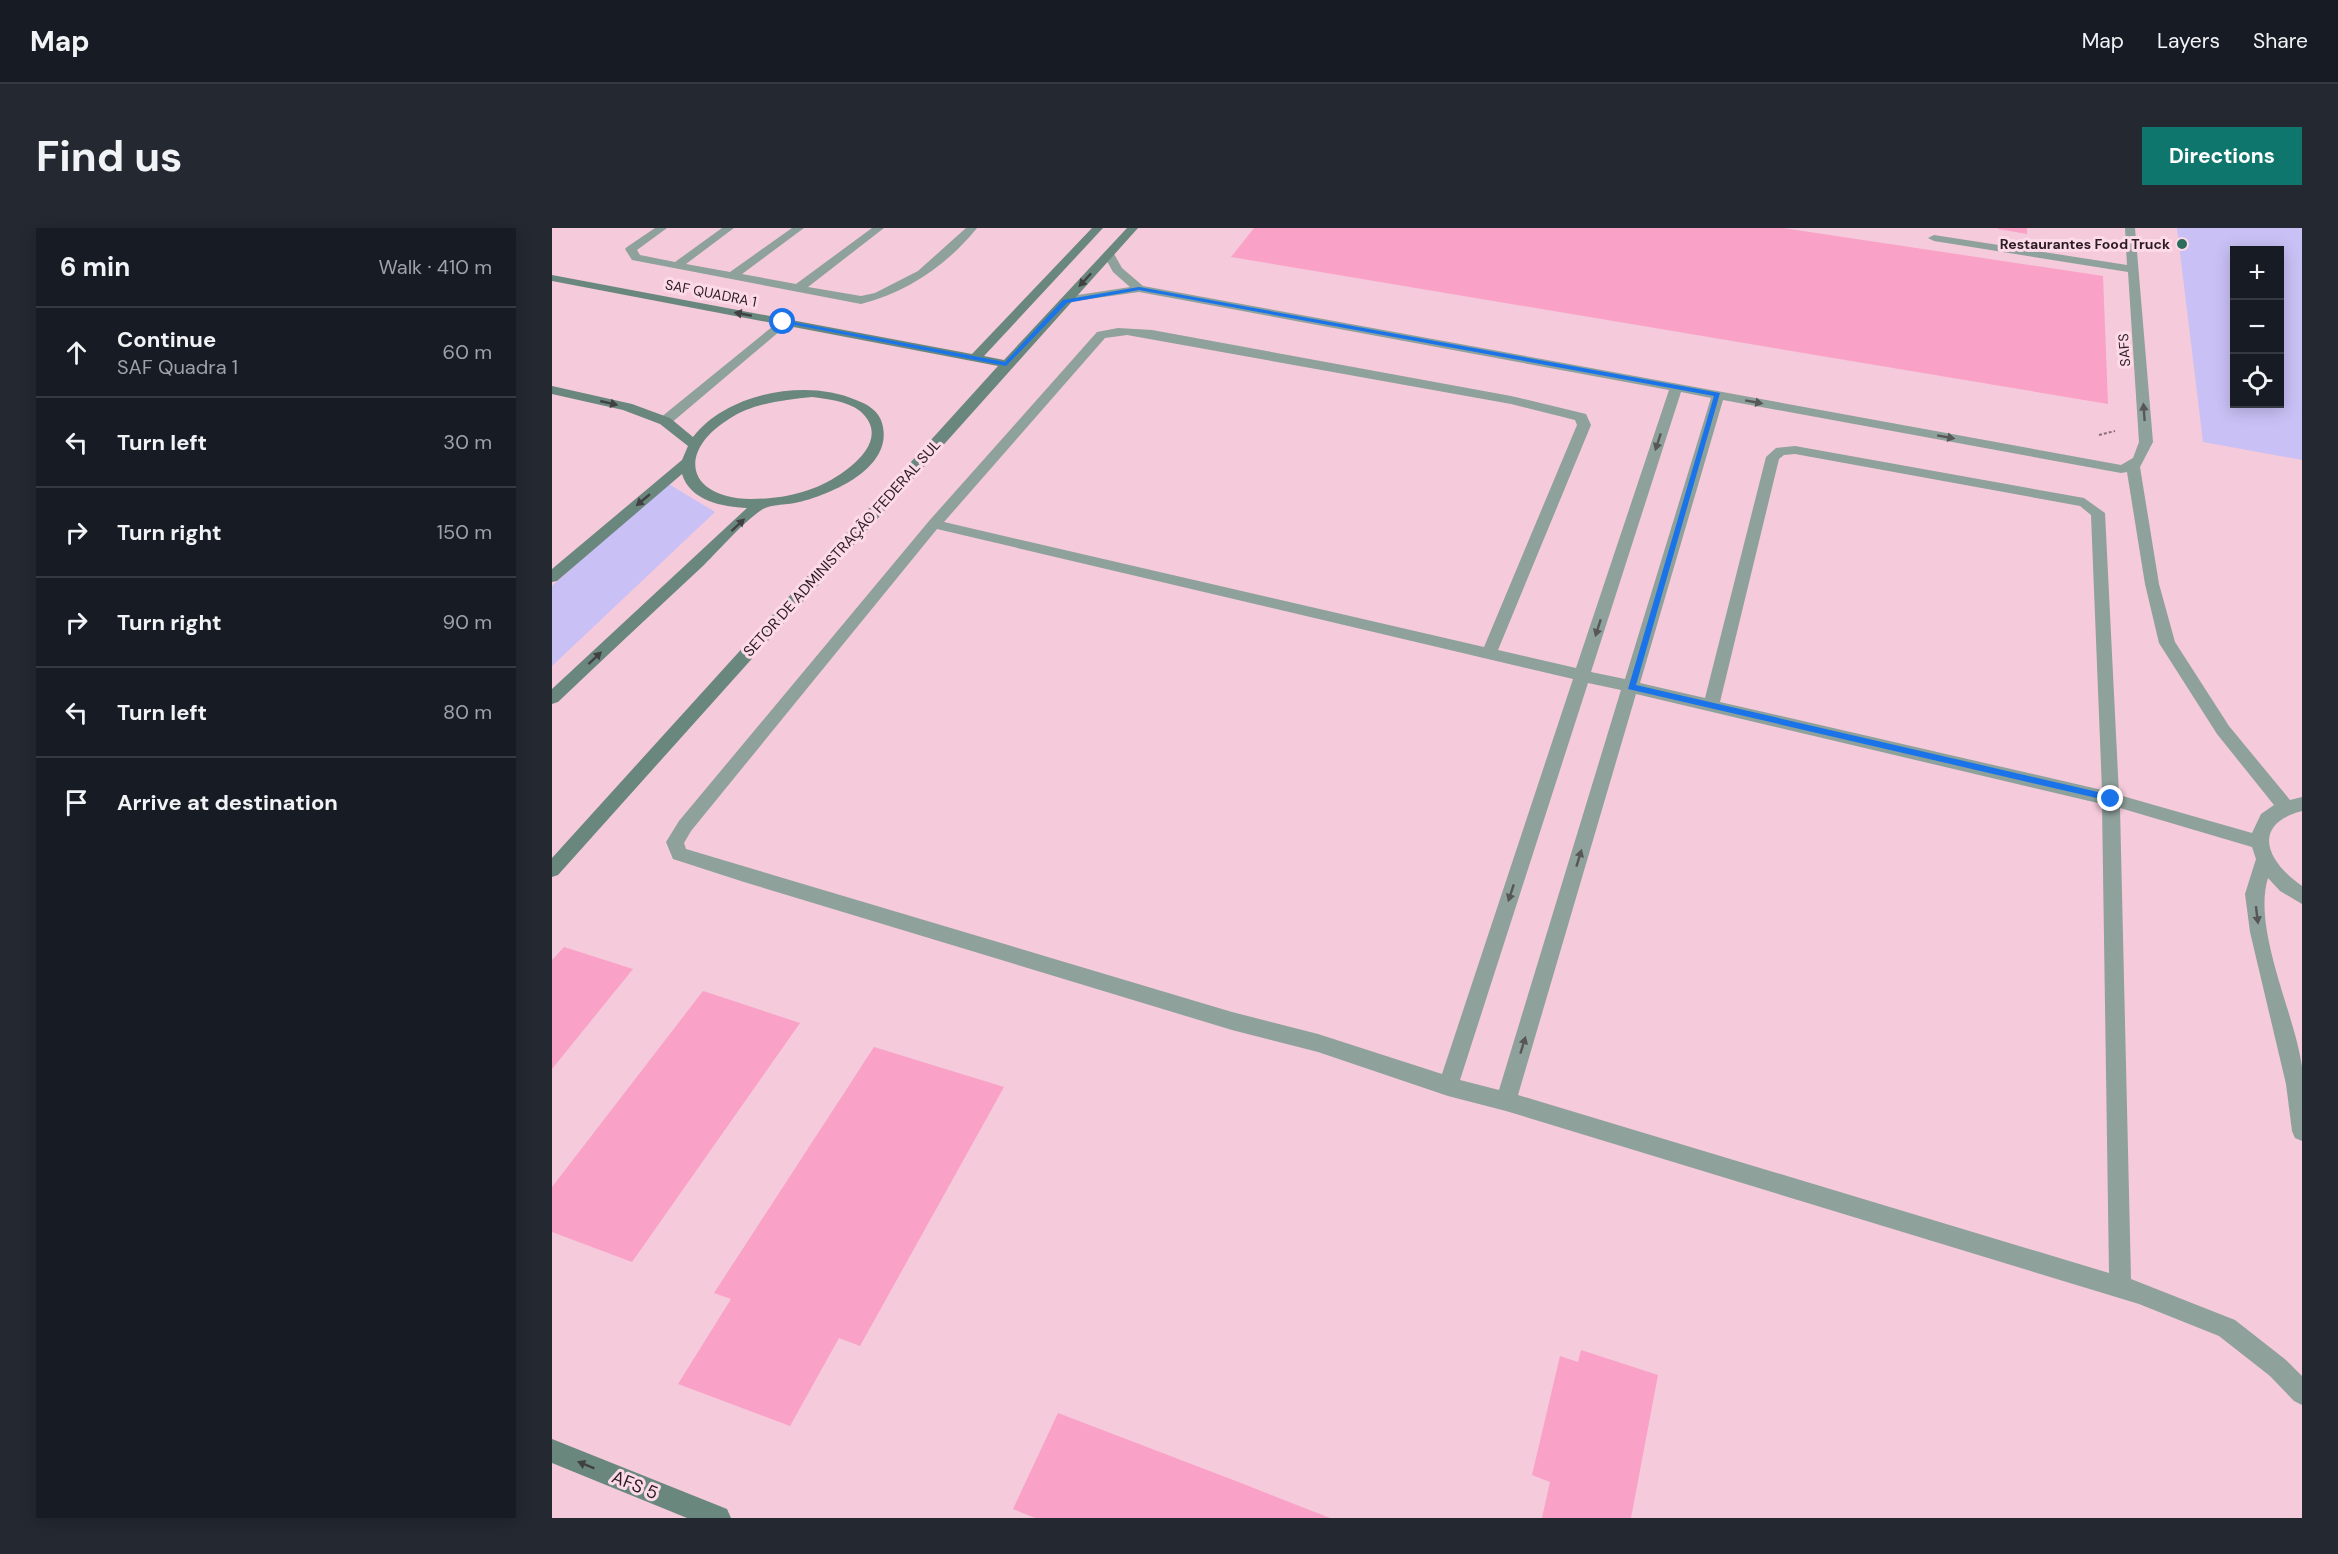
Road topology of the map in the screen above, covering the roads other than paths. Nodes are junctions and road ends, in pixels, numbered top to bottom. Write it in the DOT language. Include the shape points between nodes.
graph roads {
  1 [pos="662,228"];
  2 [pos="729,228"];
  3 [pos="799,228"];
  4 [pos="879,228"];
  5 [pos="972,228"];
  6 [pos="1098,228"];
  7 [pos="1133,228"];
  8 [pos="2130,228"];
  9 [pos="1934,238"];
  10 [pos="1109,254"];
  11 [pos="676,266"];
  12 [pos="2133,269"];
  13 [pos="732,276"];
  14 [pos="552,278"];
  15 [pos="799,288"];
  16 [pos="1139,289"];
  17 [pos="1065,301"];
  18 [pos="783,322"];
  19 [pos="975,358"];
  20 [pos="1006,364"];
  21 [pos="1677,387"];
  22 [pos="552,390"];
  23 [pos="1718,395"];
  24 [pos="665,422"];
  25 [pos="694,445"];
  26 [pos="688,462"];
  27 [pos="2133,466"];
  28 [pos="760,504"];
  29 [pos="934,524"];
  30 [pos="552,577"];
  31 [pos="1489,654"];
  32 [pos="1582,676"];
  33 [pos="1631,687"];
  34 [pos="552,698"];
  35 [pos="1711,706"];
  36 [pos="2111,799"];
  37 [pos="2293,805"];
  38 [pos="2262,850"];
  39 [pos="552,870"];
  40 [pos="2302,896"];
  41 [pos="2302,1054"];
  42 [pos="2296,1084"];
  43 [pos="1448,1086"];
  44 [pos="1506,1101"];
  45 [pos="2302,1131"];
  46 [pos="2120,1288"];
  47 [pos="2302,1393"];
  48 [pos="552,1451"];
  49 [pos="718,1518"];
  1 -- 11 [label="lane" via="631,249 632,253 636,258"];
  2 -- 11 [label="lane"];
  3 -- 13 [label="lane"];
  4 -- 15 [label="lane"];
  5 -- 15 [label="lane" via="897,291 861,300"];
  6 -- 19 [label="street"];
  7 -- 10 [label="street, SETOR DE ADMINISTRAÇÃO FEDERAL SUL"];
  8 -- 12 [label="lane, SAFS"];
  9 -- 12 [label="lane"];
  10 -- 16 [label="lane" via="1117,270"];
  10 -- 17 [label="street, SETOR DE ADMINISTRAÇÃO FEDERAL SUL, one-way"];
  11 -- 13 [label="lane"];
  27 -- 12 [label="lane, SAFS, one-way" via="2145,442"];
  13 -- 15 [label="lane"];
  18 -- 14 [label="street, SAF QUADRA 1, one-way"];
  16 -- 17 [label="lane"];
  16 -- 21 [label="lane"];
  17 -- 20 [label="street, SETOR DE ADMINISTRAÇÃO FEDERAL SUL"];
  18 -- 19 [label="street, SAF QUADRA 1"];
  18 -- 24 [label="lane"];
  19 -- 20 [label="street, SAF QUADRA 1"];
  20 -- 39 [label="street, SETOR DE ADMINISTRAÇÃO FEDERAL SUL"];
  21 -- 23 [label="lane"];
  21 -- 32 [label="lane, one-way"];
  22 -- 24 [label="street, one-way" via="627,407"];
  23 -- 27 [label="lane, one-way" via="2121,469"];
  23 -- 33 [label="lane"];
  24 -- 25 [label="street"];
  25 -- 26 [label="street"];
  25 -- 28 [label="street" via="709,428 730,414 784,395 837,395 858,402 872,413 879,428 877,444 866,461 820,491"];
  26 -- 28 [label="street" via="691,479 705,493 729,502"];
  26 -- 30 [label="street, one-way"];
  27 -- 37 [label="lane" via="2152,584 2167,643 2223,730"];
  34 -- 28 [label="street, one-way"];
  29 -- 31 [label="lane"];
  29 -- 31 [label="lane" via="1101,335 1112,331 1169,337 1574,413 1584,425"];
  29 -- 43 [label="lane" via="685,826 675,842 679,854 1221,1018 1318,1043"];
  31 -- 32 [label="lane"];
  32 -- 33 [label="lane"];
  32 -- 43 [label="lane, one-way"];
  33 -- 35 [label="lane"];
  44 -- 33 [label="lane, one-way"];
  35 -- 36 [label="lane"];
  35 -- 36 [label="lane" via="1773,457 1781,451 1862,460 2084,502 2098,513"];
  36 -- 38 [label="lane"];
  36 -- 46 [label="lane"];
  37 -- 38 [label="lane" via="2270,814 2261,826"];
  38 -- 40 [label="lane" via="2278,876"];
  38 -- 42 [label="lane, one-way" via="2254,894 2259,932"];
  41 -- 42 [label="lane"];
  42 -- 45 [label="lane"];
  43 -- 44 [label="lane"];
  44 -- 46 [label="lane"];
  46 -- 47 [label="lane" via="2227,1328 2278,1368"];
  49 -- 48 [label="street, AFS 5, one-way"];
}
